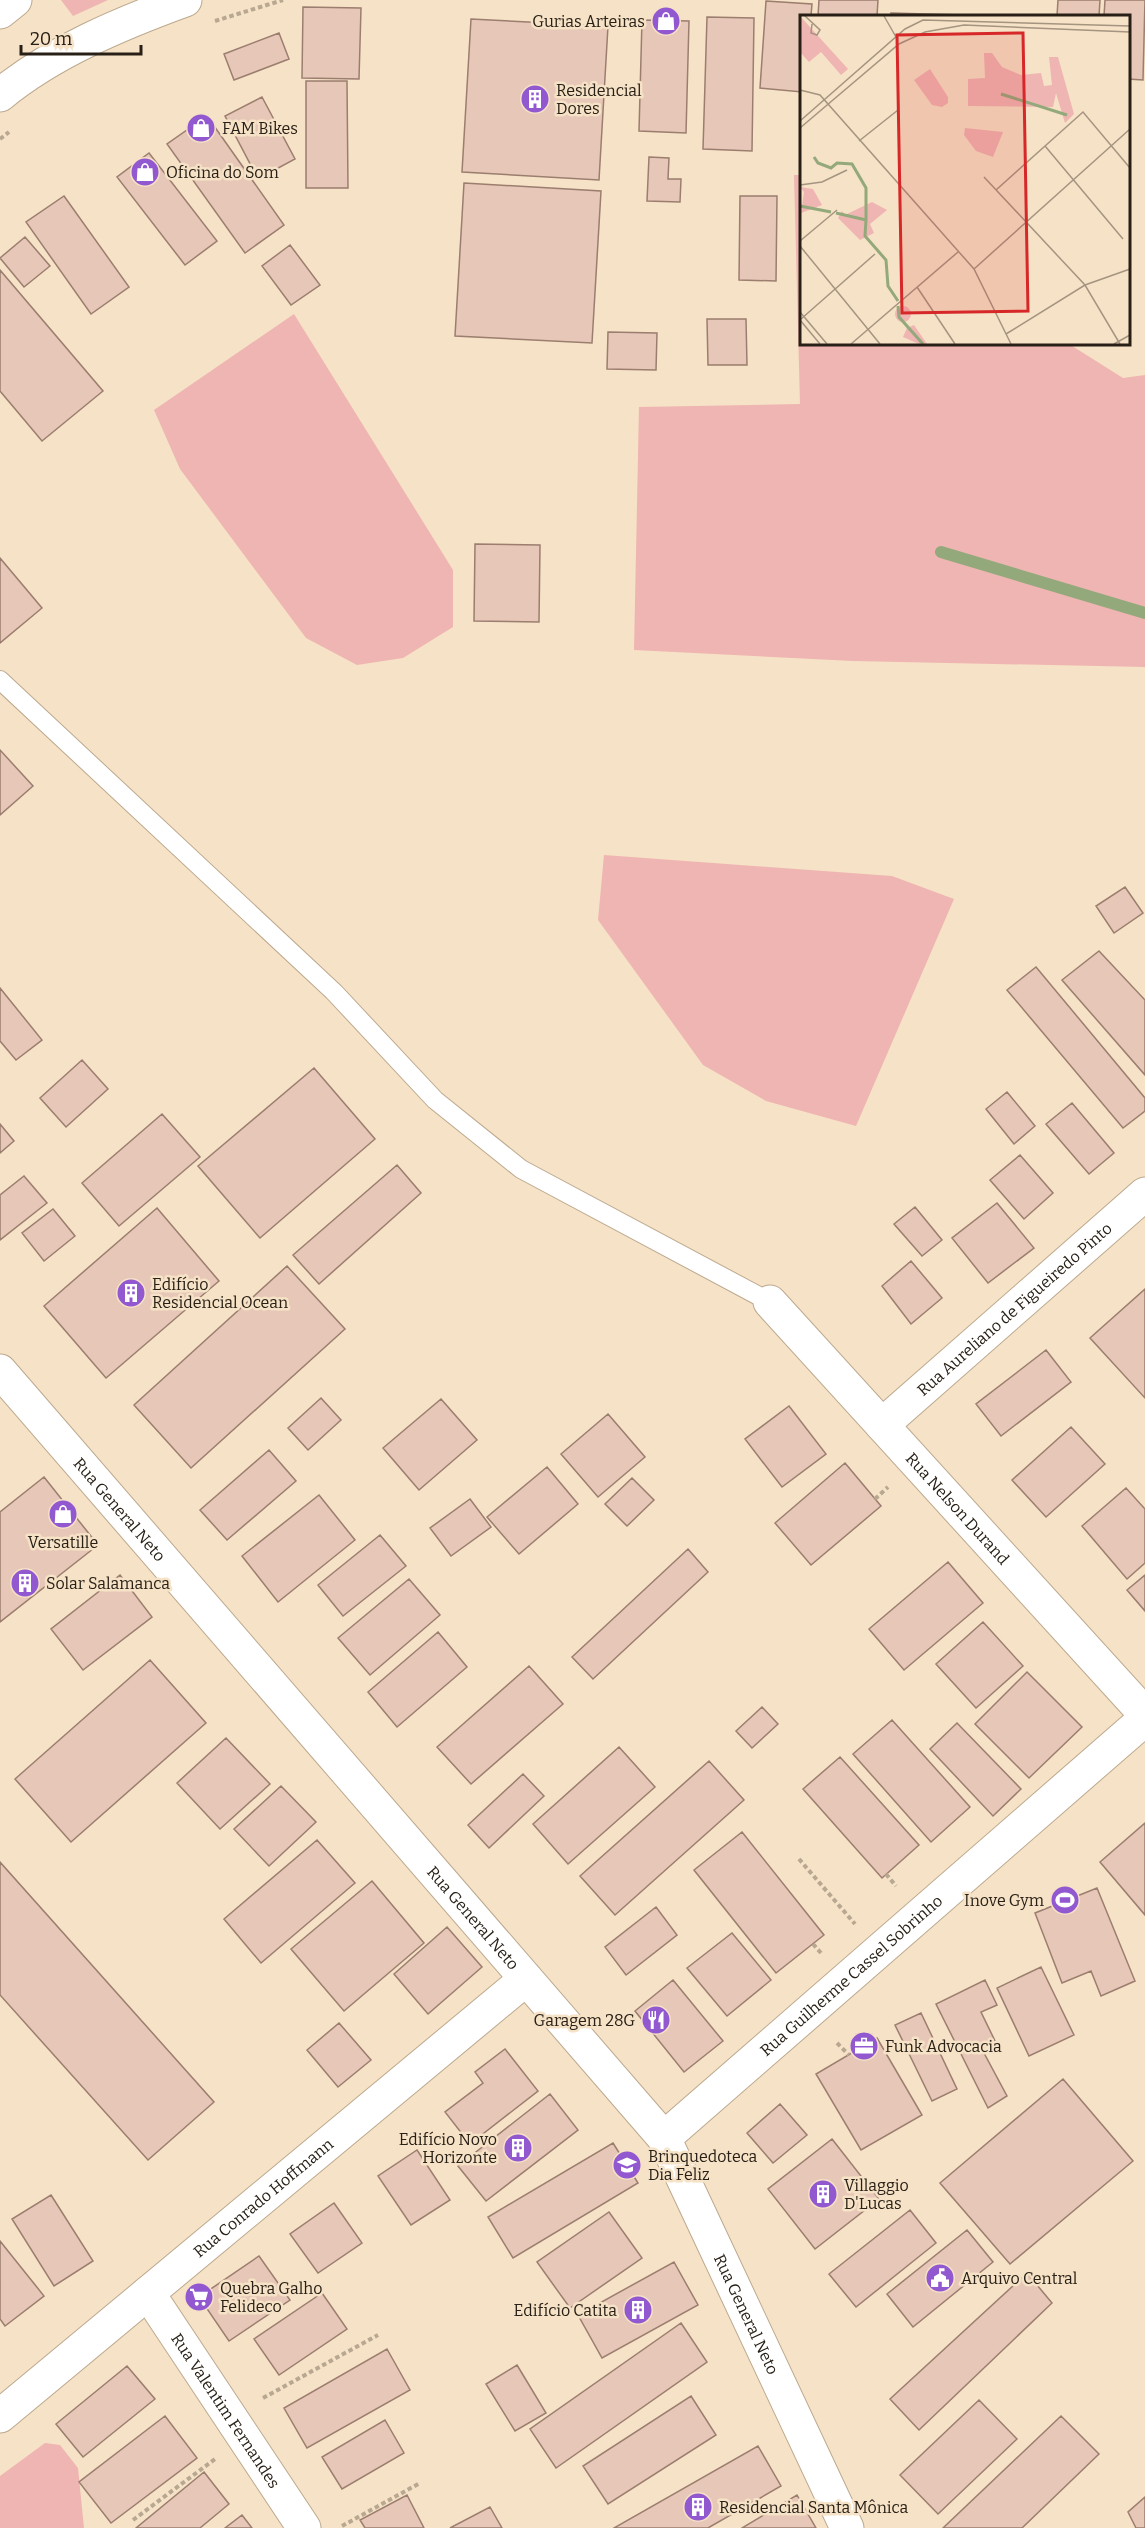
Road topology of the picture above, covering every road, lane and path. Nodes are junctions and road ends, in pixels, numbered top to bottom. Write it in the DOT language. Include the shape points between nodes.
graph roads {
  1 [pos="15,0"];
  2 [pos="185,0"];
  3 [pos="0,12"];
  4 [pos="0,94"];
  5 [pos="0,680"];
  6 [pos="1145,1194"];
  7 [pos="770,1302"];
  8 [pos="0,1371"];
  9 [pos="882,1425"];
  10 [pos="1145,1714"];
  11 [pos="1145,1719"];
  12 [pos="799,1858"];
  13 [pos="862,1931"];
  14 [pos="526,1979"];
  15 [pos="837,2043"];
  16 [pos="849,2055"];
  17 [pos="664,2138"];
  18 [pos="148,2293"];
  19 [pos="378,2334"];
  20 [pos="0,2416"];
  21 [pos="237,2427"];
  22 [pos="420,2484"];
  23 [pos="133,2520"];
  24 [pos="304,2528"];
  25 [pos="338,2528"];
  26 [pos="847,2528"];
  1 -- 3 [label="street"];
  2 -- 4 [label="street" via="88,42 22,77"];
  5 -- 7 [label="lane" via="334,992 435,1100 521,1169"];
  6 -- 9 [label="street, Rua Aureliano de Figueiredo Pinto"];
  7 -- 9 [label="street, Rua Nelson Durand"];
  8 -- 14 [label="street, Rua General Neto"];
  9 -- 10 [label="street, Rua Nelson Durand"];
  11 -- 17 [label="street, Rua Guilherme Cassel Sobrinho"];
  12 -- 13 [label="path"];
  14 -- 17 [label="street, Rua General Neto"];
  14 -- 18 [label="street, Rua Conrado Hoffmann"];
  15 -- 16 [label="path"];
  17 -- 26 [label="street, Rua General Neto"];
  18 -- 20 [label="street, Rua Conrado Hoffmann"];
  18 -- 21 [label="street, Rua Valentim Fernandes"];
  19 -- 21 [label="path"];
  21 -- 23 [label="path"];
  21 -- 24 [label="street, Rua Valentim Fernandes"];
  22 -- 25 [label="path"];
}
